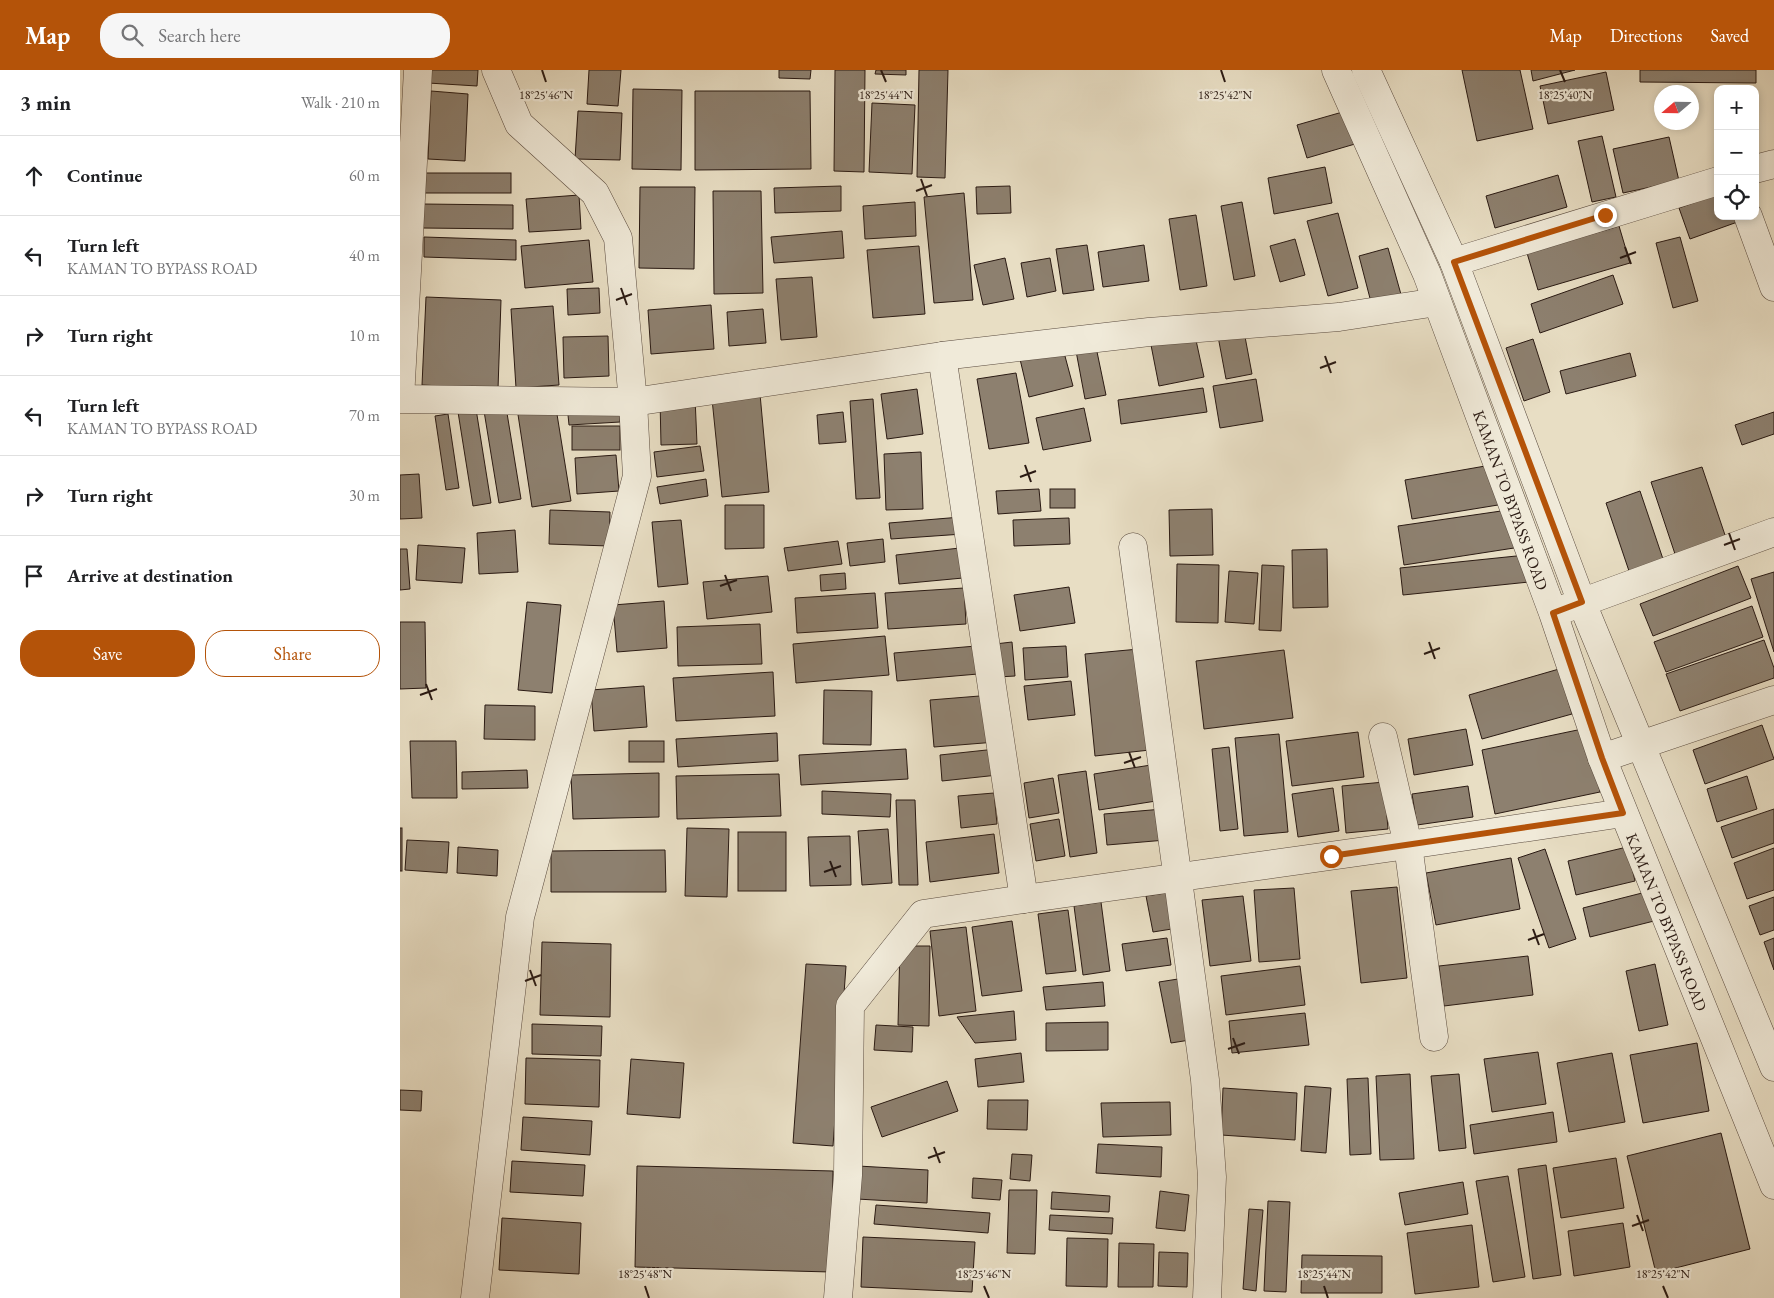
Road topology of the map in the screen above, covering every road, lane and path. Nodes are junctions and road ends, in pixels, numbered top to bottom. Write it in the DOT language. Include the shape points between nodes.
graph roads {
  1 [pos="418,70"];
  2 [pos="496,70"];
  3 [pos="1336,70"];
  4 [pos="1366,70"];
  5 [pos="1774,164"];
  6 [pos="1759,168"];
  7 [pos="1714,181"];
  8 [pos="1749,220"];
  9 [pos="1454,262"];
  10 [pos="1774,287"];
  11 [pos="1437,302"];
  12 [pos="942,356"];
  13 [pos="400,399"];
  14 [pos="633,402"];
  15 [pos="1774,532"];
  16 [pos="1133,547"];
  17 [pos="1582,602"];
  18 [pos="1553,613"];
  19 [pos="1774,700"];
  20 [pos="1383,737"];
  21 [pos="1641,745"];
  22 [pos="1602,758"];
  23 [pos="1623,813"];
  24 [pos="1408,845"];
  25 [pos="1178,878"];
  26 [pos="1024,899"];
  27 [pos="1434,1037"];
  28 [pos="1774,1067"];
  29 [pos="1774,1186"];
  30 [pos="475,1298"];
  31 [pos="838,1298"];
  32 [pos="1207,1298"];
  1 -- 13 [label="street"];
  2 -- 14 [label="street" via="519,124 595,193 618,238"];
  3 -- 11 [label="street, KAMAN TO BYPASS ROAD"];
  4 -- 9 [label="street, KAMAN TO BYPASS ROAD"];
  5 -- 6 [label="street"];
  7 -- 9 [label="street"];
  8 -- 10 [label="street"];
  9 -- 17 [label="street, KAMAN TO BYPASS ROAD"];
  11 -- 12 [label="street" via="1339,318 1149,332"];
  11 -- 18 [label="street, KAMAN TO BYPASS ROAD"];
  12 -- 14 [label="street"];
  12 -- 26 [label="street"];
  13 -- 14 [label="street"];
  14 -- 30 [label="street" via="637,476 520,917"];
  15 -- 17 [label="street"];
  16 -- 25 [label="street"];
  17 -- 18 [label="street"];
  17 -- 21 [label="street, KAMAN TO BYPASS ROAD"];
  18 -- 22 [label="street, KAMAN TO BYPASS ROAD"];
  19 -- 21 [label="street"];
  20 -- 24 [label="street"];
  21 -- 22 [label="street"];
  21 -- 28 [label="street, KAMAN TO BYPASS ROAD"];
  22 -- 23 [label="street, KAMAN TO BYPASS ROAD"];
  23 -- 24 [label="street"];
  23 -- 29 [label="street, KAMAN TO BYPASS ROAD"];
  24 -- 25 [label="street"];
  24 -- 27 [label="street"];
  25 -- 26 [label="street"];
  25 -- 32 [label="street" via="1205,1080 1212,1177"];
  26 -- 31 [label="street" via="923,914 850,1006 848,1175"];
}
